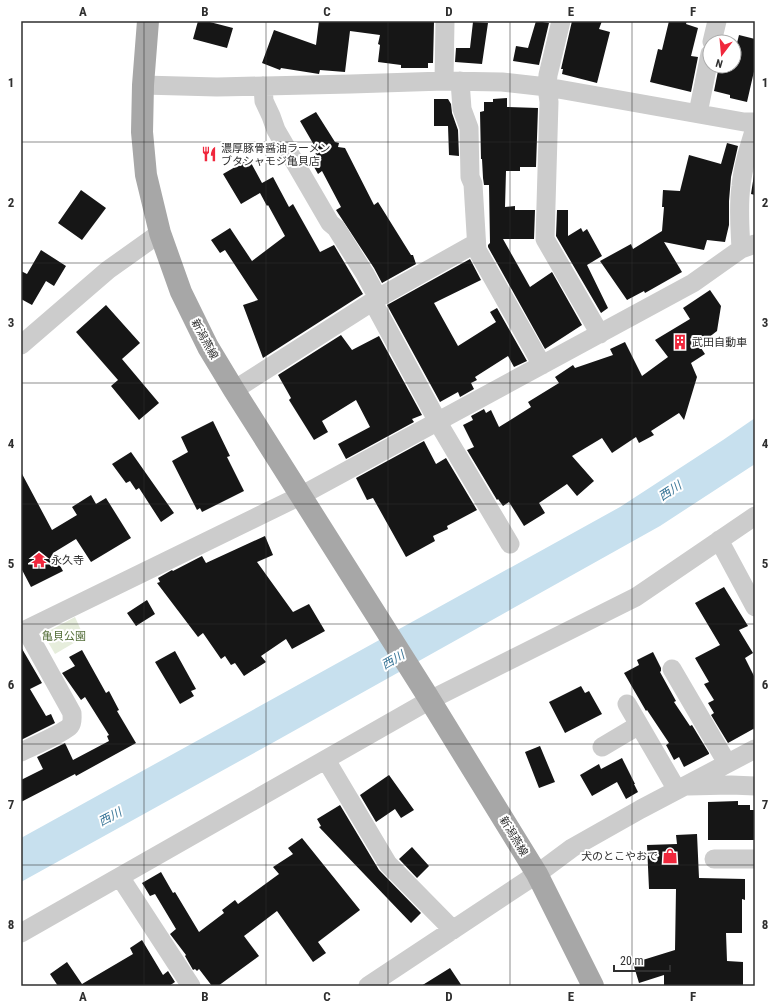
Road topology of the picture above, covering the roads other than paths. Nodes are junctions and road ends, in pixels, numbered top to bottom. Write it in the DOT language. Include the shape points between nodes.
graph roads {
  1 [pos="148,21"];
  2 [pos="445,21"];
  3 [pos="561,21"];
  4 [pos="716,21"];
  5 [pos="714,34"];
  6 [pos="706,74"];
  7 [pos="452,81"];
  8 [pos="143,85"];
  9 [pos="263,86"];
  10 [pos="547,87"];
  11 [pos="698,113"];
  12 [pos="755,122"];
  13 [pos="755,128"];
  14 [pos="160,233"];
  15 [pos="476,243"];
  16 [pos="748,246"];
  17 [pos="376,300"];
  18 [pos="600,334"];
  19 [pos="21,345"];
  20 [pos="542,365"];
  21 [pos="234,390"];
  22 [pos="438,421"];
  23 [pos="302,495"];
  24 [pos="755,516"];
  25 [pos="719,540"];
  26 [pos="510,544"];
  27 [pos="755,607"];
  28 [pos="24,631"];
  29 [pos="672,669"];
  30 [pos="428,696"];
  31 [pos="627,704"];
  32 [pos="639,725"];
  33 [pos="602,747"];
  34 [pos="755,749"];
  35 [pos="21,752"];
  36 [pos="326,760"];
  37 [pos="728,763"];
  38 [pos="755,786"];
  39 [pos="680,788"];
  40 [pos="714,859"];
  41 [pos="755,859"];
  42 [pos="537,874"];
  43 [pos="120,877"];
  44 [pos="453,930"];
  45 [pos="21,933"];
  46 [pos="191,986"];
  47 [pos="368,986"];
  48 [pos="593,986"];
  1 -- 8 [label="main road, 新潟燕線"];
  2 -- 7 [label="street"];
  3 -- 10 [label="street"];
  4 -- 5 [label="street"];
  6 -- 11 [label="street"];
  7 -- 9 [label="street"];
  7 -- 10 [label="street" via="502,82"];
  7 -- 15 [label="street" via="469,128"];
  8 -- 9 [label="street"];
  8 -- 14 [label="main road, 新潟燕線" via="142,132 146,176"];
  9 -- 17 [label="street" via="264,102 276,130 330,223 336,228 365,274"];
  10 -- 11 [label="street"];
  10 -- 18 [label="street" via="549,102 545,240"];
  11 -- 12 [label="street"];
  13 -- 16 [label="street" via="741,185 739,207"];
  14 -- 19 [label="street" via="108,270"];
  14 -- 21 [label="main road, 新潟燕線" via="181,292 208,348"];
  15 -- 17 [label="street"];
  15 -- 20 [label="street" via="477,250"];
  16 -- 18 [label="street" via="693,283"];
  17 -- 21 [label="street"];
  17 -- 22 [label="street"];
  18 -- 20 [label="street"];
  20 -- 22 [label="street"];
  21 -- 23 [label="main road, 新潟燕線"];
  22 -- 23 [label="street"];
  22 -- 26 [label="street"];
  23 -- 28 [label="street"];
  23 -- 30 [label="main road, 新潟燕線"];
  24 -- 25 [label="street"];
  25 -- 27 [label="street"];
  25 -- 30 [label="street" via="636,597"];
  28 -- 35 [label="street" via="72,713 73,720 63,731"];
  29 -- 37 [label="street"];
  30 -- 36 [label="street"];
  30 -- 42 [label="main road, 新潟燕線"];
  31 -- 32 [label="street"];
  32 -- 33 [label="street"];
  32 -- 39 [label="street"];
  34 -- 37 [label="street"];
  36 -- 43 [label="street"];
  36 -- 44 [label="street" via="388,864"];
  37 -- 39 [label="street"];
  38 -- 39 [label="street"];
  39 -- 42 [label="street" via="572,848"];
  40 -- 41 [label="street"];
  42 -- 44 [label="street"];
  42 -- 48 [label="main road, 新潟燕線"];
  43 -- 45 [label="street"];
  43 -- 46 [label="street"];
  44 -- 47 [label="street"];
}
